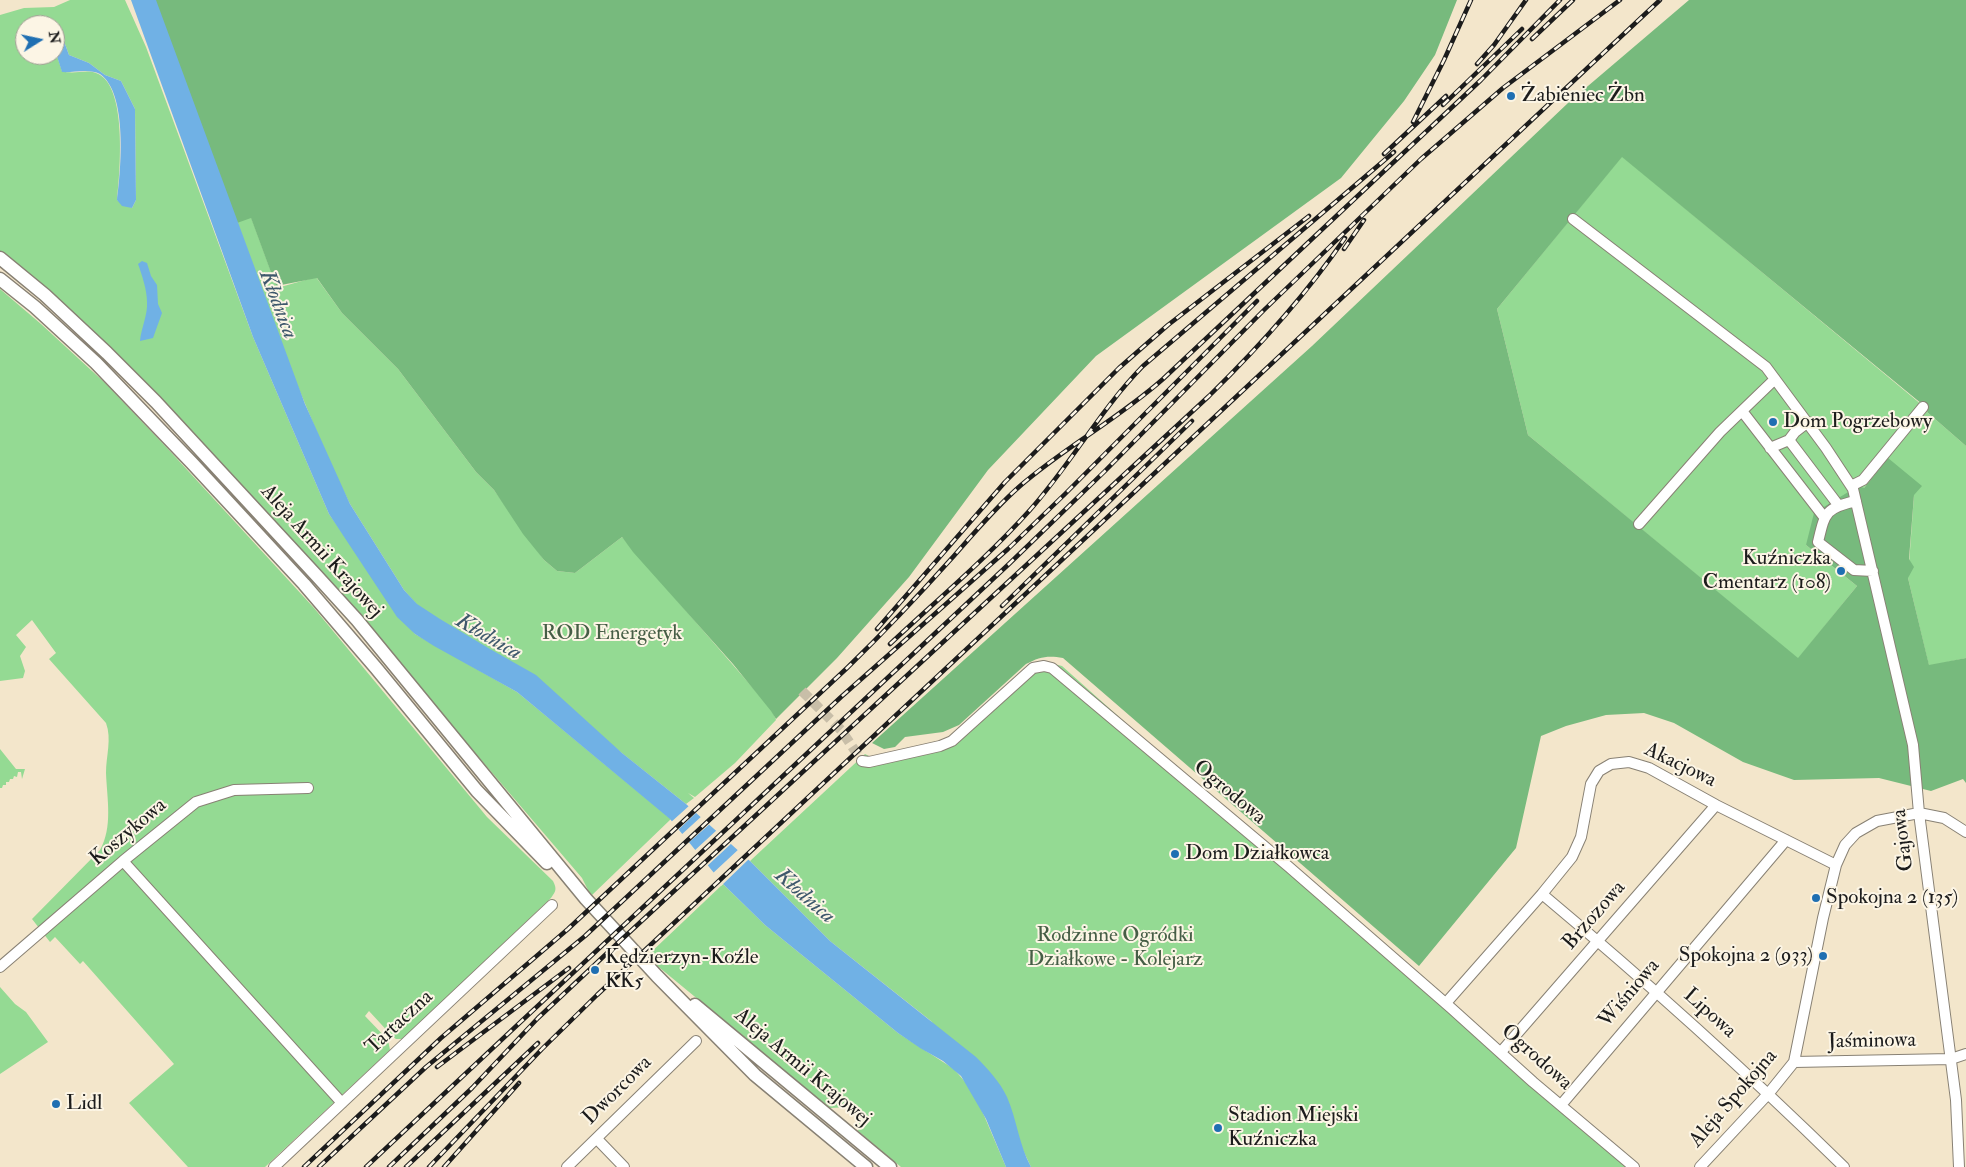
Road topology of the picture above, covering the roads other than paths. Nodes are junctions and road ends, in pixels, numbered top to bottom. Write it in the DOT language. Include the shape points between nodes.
graph roads {
  1 [pos="1573,219"];
  2 [pos="0,258"];
  3 [pos="0,278"];
  4 [pos="1775,379"];
  5 [pos="1923,407"];
  6 [pos="1742,411"];
  7 [pos="1808,422"];
  8 [pos="1789,440"];
  9 [pos="1770,448"];
  10 [pos="1851,486"];
  11 [pos="1856,502"];
  12 [pos="1839,506"];
  13 [pos="1824,517"];
  14 [pos="1639,524"];
  15 [pos="1873,571"];
  16 [pos="866,761"];
  17 [pos="308,788"];
  18 [pos="1716,805"];
  19 [pos="1919,813"];
  20 [pos="1966,832"];
  21 [pos="1786,840"];
  22 [pos="123,862"];
  23 [pos="1836,865"];
  24 [pos="1542,894"];
  25 [pos="586,899"];
  26 [pos="552,905"];
  27 [pos="1599,941"];
  28 [pos="642,960"];
  29 [pos="0,967"];
  30 [pos="1656,992"];
  31 [pos="1446,1003"];
  32 [pos="696,1041"];
  33 [pos="1501,1052"];
  34 [pos="1966,1054"];
  35 [pos="1952,1059"];
  36 [pos="1794,1062"];
  37 [pos="1769,1093"];
  38 [pos="342,1103"];
  39 [pos="1561,1106"];
  40 [pos="597,1139"];
  41 [pos="274,1167"];
  42 [pos="567,1167"];
  43 [pos="624,1167"];
  44 [pos="866,1167"];
  45 [pos="890,1167"];
  46 [pos="1634,1167"];
  47 [pos="1700,1167"];
  48 [pos="1844,1167"];
  49 [pos="1959,1167"];
  1 -- 4 [label="street, Gajowa" via="1759,361"];
  2 -- 25 [label="main road, Aleja Armii Krajowej" via="108,353 316,575"];
  3 -- 25 [label="main road, Aleja Armii Krajowej" via="96,363 156,425 304,584 477,791"];
  4 -- 6 [label="street"];
  4 -- 7 [label="street, Gajowa"];
  5 -- 10 [label="street" via="1863,480"];
  6 -- 9 [label="street"];
  6 -- 14 [label="street"];
  7 -- 8 [label="street"];
  7 -- 10 [label="street, Gajowa"];
  8 -- 9 [label="street"];
  8 -- 12 [label="street"];
  9 -- 13 [label="street"];
  10 -- 11 [label="street, Gajowa"];
  11 -- 12 [label="street"];
  11 -- 15 [label="street, Gajowa"];
  12 -- 13 [label="street"];
  13 -- 15 [label="street" via="1818,542 1854,570"];
  15 -- 19 [label="street, Gajowa" via="1913,745"];
  16 -- 31 [label="street, Ogrodowa" via="940,746 952,740 1033,668 1052,668"];
  17 -- 22 [label="street, Koszykowa" via="234,790 196,802"];
  18 -- 21 [label="street, Akacjowa"];
  18 -- 24 [label="street, Akacjowa" via="1649,768 1629,762 1611,764 1598,771 1591,784 1581,837 1572,857"];
  18 -- 27 [label="street, Brzozowa"];
  19 -- 20 [label="street" via="1944,818"];
  19 -- 23 [label="street, Aleja Spokojna" via="1865,826 1845,845"];
  19 -- 35 [label="street, Gajowa"];
  21 -- 23 [label="street, Akacjowa"];
  21 -- 30 [label="street, Wiśniowa"];
  22 -- 29 [label="street, Koszykowa"];
  22 -- 38 [label="street"];
  23 -- 36 [label="street, Aleja Spokojna"];
  24 -- 27 [label="street, Lipowa"];
  24 -- 31 [label="street, Akacjowa"];
  25 -- 28 [label="main road, Aleja Armii Krajowej"];
  26 -- 38 [label="street, Tartaczna"];
  27 -- 30 [label="street, Lipowa"];
  27 -- 33 [label="street, Brzozowa"];
  28 -- 44 [label="main road, Aleja Armii Krajowej" via="755,1075"];
  28 -- 45 [label="main road, Aleja Armii Krajowej"];
  30 -- 37 [label="street, Lipowa"];
  30 -- 39 [label="street, Wiśniowa"];
  31 -- 33 [label="street, Ogrodowa"];
  32 -- 40 [label="street, Dworcowa"];
  33 -- 39 [label="street, Ogrodowa"];
  34 -- 35 [label="street, Jaśminowa"];
  35 -- 36 [label="street, Jaśminowa"];
  35 -- 49 [label="street, Gajowa"];
  36 -- 37 [label="street, Aleja Spokojna"];
  37 -- 47 [label="street, Aleja Spokojna"];
  37 -- 48 [label="street, Lipowa"];
  38 -- 41 [label="street, Tartaczna"];
  39 -- 46 [label="street, Ogrodowa"];
  40 -- 42 [label="street, Dworcowa"];
  40 -- 43 [label="street"];
}
